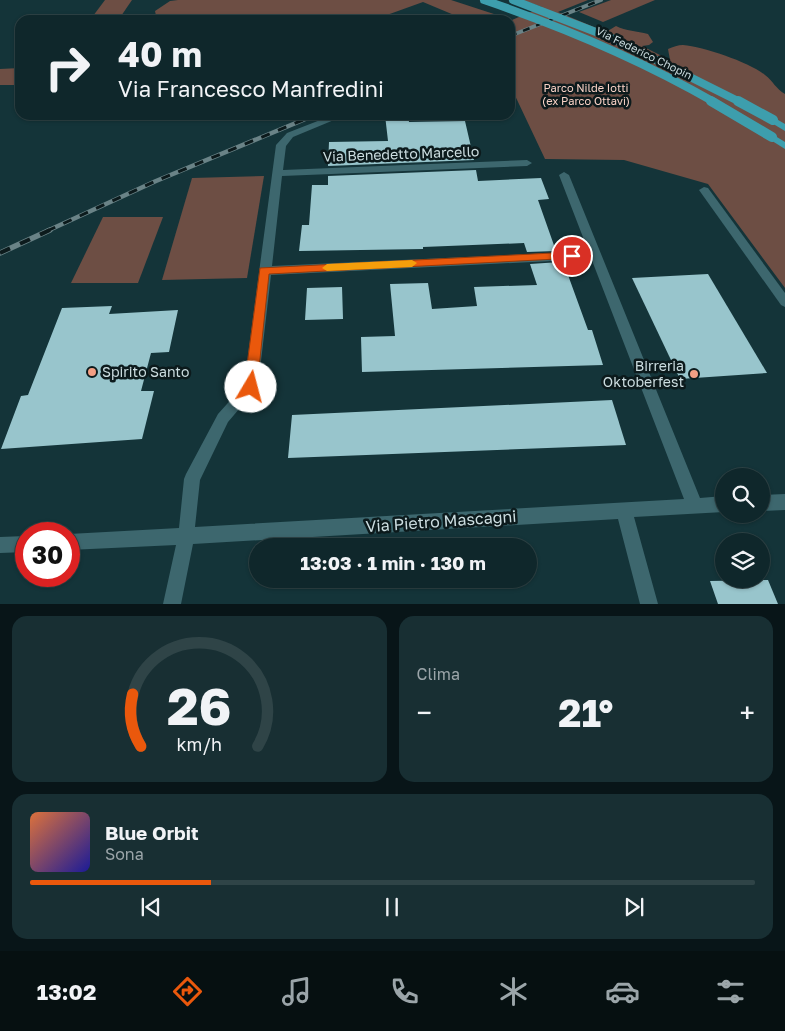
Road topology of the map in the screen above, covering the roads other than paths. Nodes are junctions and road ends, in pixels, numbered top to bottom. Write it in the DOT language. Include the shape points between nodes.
graph roads {
  1 [pos="484,0"];
  2 [pos="513,0"];
  3 [pos="329,120"];
  4 [pos="785,128"];
  5 [pos="785,146"];
  6 [pos="527,163"];
  7 [pos="277,172"];
  8 [pos="564,175"];
  9 [pos="704,190"];
  10 [pos="572,256"];
  11 [pos="264,271"];
  12 [pos="785,302"];
  13 [pos="770,502"];
  14 [pos="785,502"];
  15 [pos="715,504"];
  16 [pos="695,505"];
  17 [pos="624,509"];
  18 [pos="186,536"];
  19 [pos="80,541"];
  20 [pos="15,544"];
  21 [pos="0,545"];
  22 [pos="172,604"];
  23 [pos="649,604"];
  1 -- 5 [label="main road, Via Federico Chopin, bridge" via="621,54 716,103"];
  2 -- 4 [label="main road, Via Federico Chopin, bridge" via="631,46"];
  3 -- 7 [label="street" via="290,136 281,144"];
  6 -- 7 [label="street, Via Benedetto Marcello"];
  7 -- 11 [label="street"];
  8 -- 16 [label="street"];
  9 -- 12 [label="street"];
  10 -- 11 [label="street"];
  11 -- 18 [label="street" via="251,387 223,418 192,479"];
  13 -- 14 [label="street"];
  15 -- 16 [label="street, Via Pietro Mascagni"];
  16 -- 17 [label="street, Via Pietro Mascagni"];
  17 -- 18 [label="street, Via Pietro Mascagni"];
  17 -- 23 [label="street"];
  18 -- 19 [label="street, Via Pietro Mascagni"];
  18 -- 22 [label="street"];
  20 -- 21 [label="street"];
}
